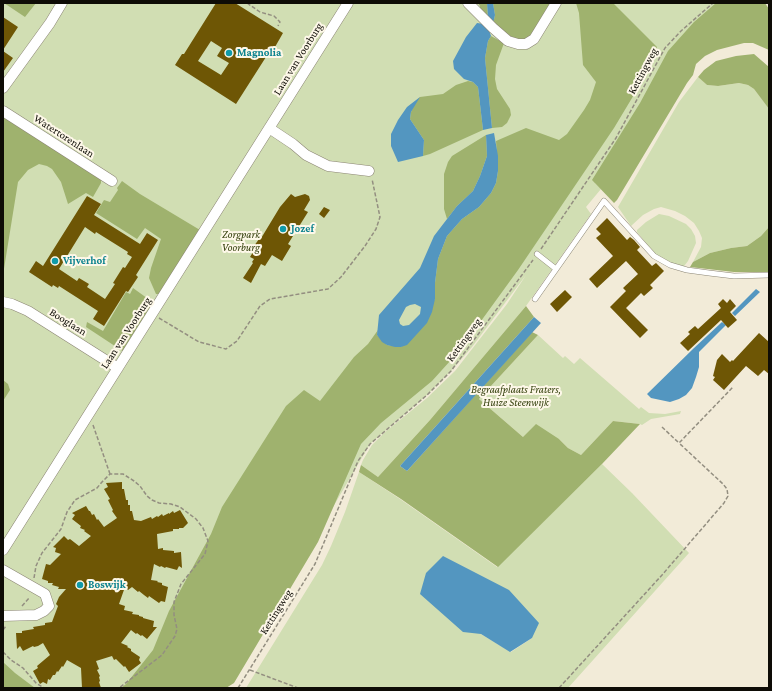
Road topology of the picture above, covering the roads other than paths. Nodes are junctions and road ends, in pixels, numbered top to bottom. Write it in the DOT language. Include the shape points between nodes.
graph roads {
  1 [pos="62,3"];
  2 [pos="348,3"];
  3 [pos="468,3"];
  4 [pos="556,3"];
  5 [pos="3,88"];
  6 [pos="3,111"];
  7 [pos="269,128"];
  8 [pos="369,171"];
  9 [pos="112,181"];
  10 [pos="536,254"];
  11 [pos="556,269"];
  12 [pos="769,275"];
  13 [pos="535,299"];
  14 [pos="3,302"];
  15 [pos="118,368"];
  16 [pos="3,550"];
  17 [pos="3,570"];
  18 [pos="8,616"];
  1 -- 5 [label="street"];
  2 -- 7 [label="street, Laan van Voorburg"];
  3 -- 4 [label="street" via="508,41 526,44 534,40"];
  6 -- 9 [label="street, Watertorenlaan"];
  7 -- 8 [label="street" via="306,155 328,166"];
  7 -- 15 [label="street, Laan van Voorburg"];
  10 -- 11 [label="lane"];
  11 -- 12 [label="lane" via="604,201 654,256 670,264 687,270 734,276"];
  11 -- 13 [label="lane"];
  14 -- 15 [label="street, Booglaan" via="28,312"];
  15 -- 16 [label="street, Laan van Voorburg"];
  17 -- 18 [label="street" via="45,594 49,606 44,612 36,615"];
}
